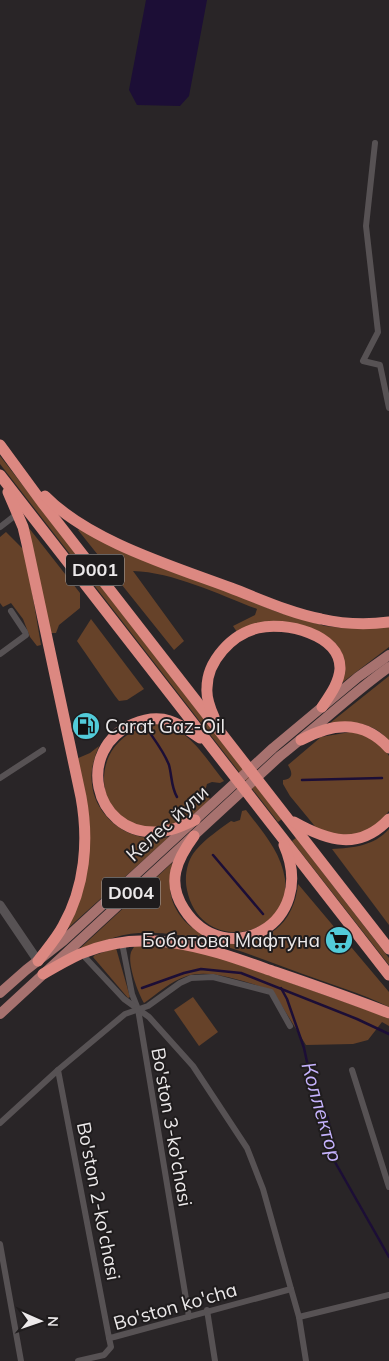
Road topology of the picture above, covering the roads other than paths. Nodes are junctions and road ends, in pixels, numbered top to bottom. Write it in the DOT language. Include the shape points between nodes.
graph roads {
  1 [pos="375,143"];
  2 [pos="389,408"];
  3 [pos="0,445"];
  4 [pos="18,469"];
  5 [pos="0,475"];
  6 [pos="17,514"];
  7 [pos="0,527"];
  8 [pos="10,611"];
  9 [pos="389,622"];
  10 [pos="0,654"];
  11 [pos="389,655"];
  12 [pos="389,667"];
  13 [pos="322,706"];
  14 [pos="221,732"];
  15 [pos="301,740"];
  16 [pos="210,745"];
  17 [pos="389,748"];
  18 [pos="43,750"];
  19 [pos="276,752"];
  20 [pos="0,778"];
  21 [pos="216,809"];
  22 [pos="288,819"];
  23 [pos="389,819"];
  24 [pos="195,820"];
  25 [pos="276,830"];
  26 [pos="194,836"];
  27 [pos="0,906"];
  28 [pos="122,943"];
  29 [pos="389,949"];
  30 [pos="81,954"];
  31 [pos="38,961"];
  32 [pos="43,974"];
  33 [pos="389,975"];
  34 [pos="0,993"];
  35 [pos="138,1009"];
  36 [pos="389,1013"];
  37 [pos="0,1014"];
  38 [pos="290,1026"];
  39 [pos="58,1070"];
  40 [pos="352,1070"];
  41 [pos="0,1123"];
  42 [pos="389,1187"];
  43 [pos="0,1244"];
  44 [pos="291,1289"];
  45 [pos="389,1295"];
  46 [pos="208,1310"];
  47 [pos="189,1317"];
  48 [pos="299,1317"];
  49 [pos="109,1338"];
  50 [pos="21,1361"];
  51 [pos="78,1361"];
  52 [pos="215,1361"];
  53 [pos="306,1361"];
  1 -- 2 [label="street" via="366,226 378,332 363,361 380,364"];
  3 -- 4 [label="highway, D001"];
  4 -- 9 [label="highway" via="56,507 76,520 160,561 321,620 360,624"];
  4 -- 14 [label="highway, D001"];
  5 -- 6 [label="highway"];
  5 -- 16 [label="highway, D001"];
  6 -- 7 [label="street"];
  6 -- 31 [label="highway" via="27,544 81,798 85,833 84,862 72,907 63,926"];
  8 -- 10 [label="street" via="26,635"];
  11 -- 13 [label="main road, D004"];
  12 -- 15 [label="main road, D004"];
  13 -- 14 [label="highway" via="339,672 338,658 332,648 306,632 261,627 229,644 209,673 208,699"];
  13 -- 19 [label="main road, D004"];
  14 -- 22 [label="highway, D001"];
  15 -- 17 [label="highway" via="322,729 348,727 372,734"];
  15 -- 19 [label="main road, D004"];
  16 -- 24 [label="highway" via="177,724 152,718 116,734 104,749 98,766 102,799 117,818 130,827 146,832 166,832"];
  16 -- 25 [label="highway, D001"];
  18 -- 20 [label="street"];
  19 -- 21 [label="main road, Келес йули / D004"];
  21 -- 24 [label="main road, Келес йули / D004"];
  21 -- 26 [label="main road, D004"];
  22 -- 23 [label="highway" via="324,837 340,840 366,836"];
  22 -- 29 [label="highway, D001"];
  24 -- 31 [label="main road, Келес йули / D004"];
  25 -- 26 [label="highway" via="290,864 288,900 271,925 255,934 239,937 222,937 205,930 180,904 176,870 179,857"];
  25 -- 33 [label="highway, D001"];
  26 -- 32 [label="main road, D004"];
  27 -- 31 [label="street"];
  28 -- 30 [label="highway"];
  28 -- 35 [label="street, Bo'ston 3-ko'chasi"];
  28 -- 36 [label="highway" via="162,941 205,948"];
  30 -- 32 [label="highway"];
  30 -- 35 [label="street" via="124,999"];
  31 -- 34 [label="main road, Келес йули"];
  32 -- 37 [label="main road"];
  35 -- 38 [label="street" via="148,1006 180,983 196,977 212,977 270,992"];
  35 -- 39 [label="street" via="125,1014"];
  35 -- 44 [label="street" via="150,1017 193,1066 247,1148 263,1189"];
  35 -- 47 [label="street, Bo'ston 3-ko'chasi"];
  39 -- 41 [label="street"];
  39 -- 49 [label="street, Bo'ston 2-ko'chasi"];
  40 -- 42 [label="street"];
  43 -- 50 [label="street"];
  44 -- 46 [label="street, Bo'ston ko'cha"];
  44 -- 48 [label="street"];
  45 -- 48 [label="street"];
  46 -- 47 [label="street, Bo'ston ko'cha"];
  46 -- 52 [label="street"];
  47 -- 49 [label="street, Bo'ston ko'cha"];
  48 -- 53 [label="street"];
  49 -- 51 [label="street, Bo'ston ko'cha" via="111,1348 104,1355"];
}
